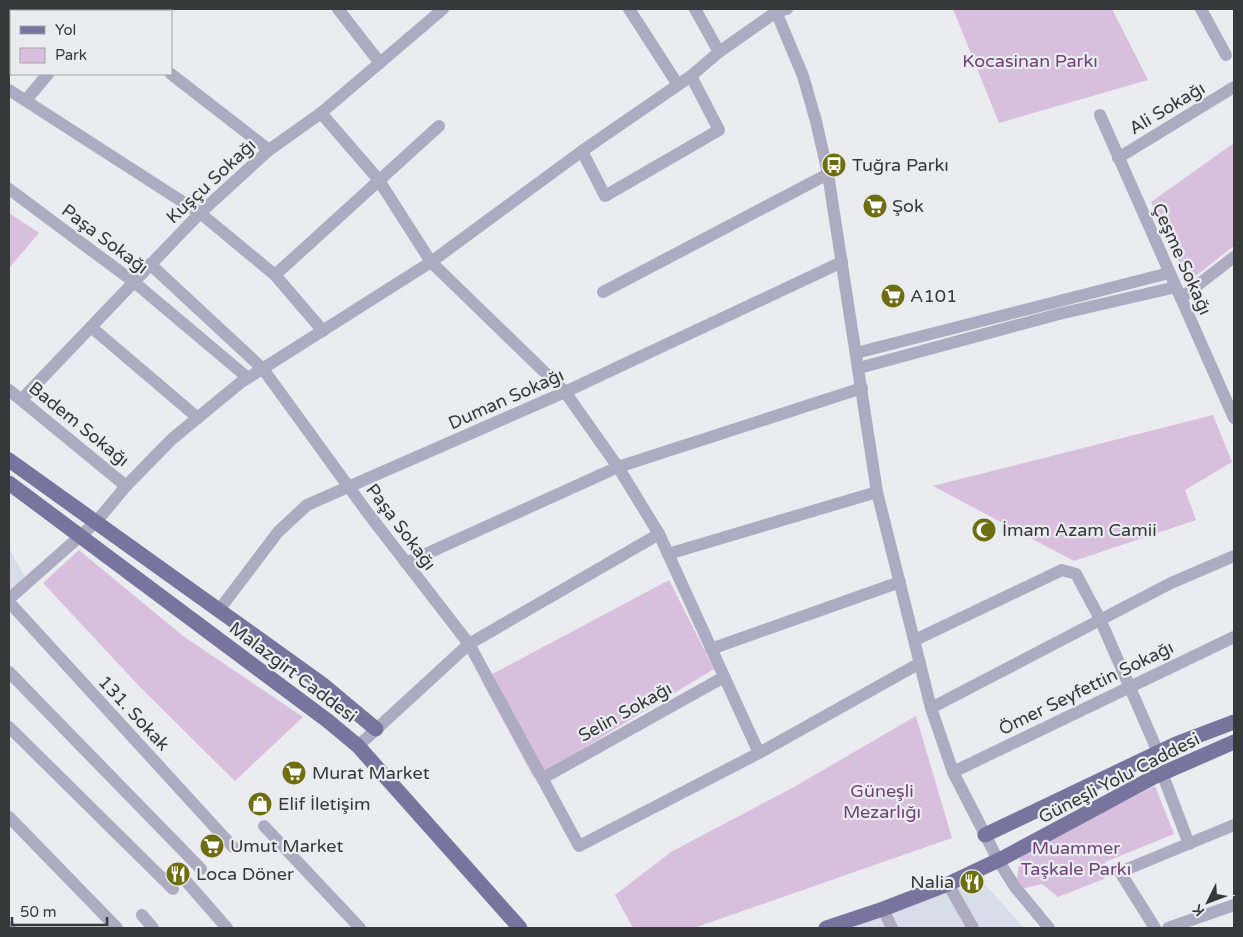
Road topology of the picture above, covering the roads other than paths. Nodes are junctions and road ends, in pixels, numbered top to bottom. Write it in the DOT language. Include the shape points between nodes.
graph roads {
  1 [pos="338,9"];
  2 [pos="443,9"];
  3 [pos="629,9"];
  4 [pos="695,9"];
  5 [pos="1201,9"];
  6 [pos="779,10"];
  7 [pos="719,52"];
  8 [pos="1226,55"];
  9 [pos="380,64"];
  10 [pos="47,75"];
  11 [pos="172,75"];
  12 [pos="691,76"];
  13 [pos="678,85"];
  14 [pos="1234,87"];
  15 [pos="9,90"];
  16 [pos="26,100"];
  17 [pos="321,113"];
  18 [pos="1100,115"];
  19 [pos="439,126"];
  20 [pos="269,150"];
  21 [pos="582,152"];
  22 [pos="1118,158"];
  23 [pos="828,174"];
  24 [pos="378,179"];
  25 [pos="9,189"];
  26 [pos="200,213"];
  27 [pos="1234,257"];
  28 [pos="431,262"];
  29 [pos="842,262"];
  30 [pos="150,264"];
  31 [pos="1169,273"];
  32 [pos="275,275"];
  33 [pos="134,282"];
  34 [pos="603,292"];
  35 [pos="1178,293"];
  36 [pos="91,326"];
  37 [pos="323,330"];
  38 [pos="856,353"];
  39 [pos="859,368"];
  40 [pos="263,369"];
  41 [pos="248,378"];
  42 [pos="862,388"];
  43 [pos="9,390"];
  44 [pos="565,392"];
  45 [pos="22,399"];
  46 [pos="198,418"];
  47 [pos="1234,418"];
  48 [pos="9,460"];
  49 [pos="618,467"];
  50 [pos="9,483"];
  51 [pos="126,486"];
  52 [pos="350,488"];
  53 [pos="877,492"];
  54 [pos="96,522"];
  55 [pos="659,534"];
  56 [pos="82,536"];
  57 [pos="668,554"];
  58 [pos="1234,556"];
  59 [pos="406,563"];
  60 [pos="900,582"];
  61 [pos="9,601"];
  62 [pos="219,610"];
  63 [pos="1100,619"];
  64 [pos="1234,637"];
  65 [pos="915,640"];
  66 [pos="469,644"];
  67 [pos="712,650"];
  68 [pos="920,663"];
  69 [pos="9,672"];
  70 [pos="724,677"];
  71 [pos="1130,687"];
  72 [pos="931,708"];
  73 [pos="1234,722"];
  74 [pos="9,727"];
  75 [pos="376,729"];
  76 [pos="1234,742"];
  77 [pos="358,746"];
  78 [pos="1158,752"];
  79 [pos="759,753"];
  80 [pos="953,772"];
  81 [pos="1162,773"];
  82 [pos="543,778"];
  83 [pos="9,817"];
  84 [pos="1234,825"];
  85 [pos="264,826"];
  86 [pos="986,835"];
  87 [pos="1189,844"];
  88 [pos="234,847"];
  89 [pos="998,860"];
  90 [pos="201,869"];
  91 [pos="184,880"];
  92 [pos="948,884"];
  93 [pos="173,890"];
  94 [pos="1234,905"];
  95 [pos="883,910"];
  96 [pos="142,915"];
  97 [pos="117,928"];
  98 [pos="154,928"];
  99 [pos="227,928"];
  100 [pos="360,928"];
  101 [pos="520,928"];
  102 [pos="829,928"];
  103 [pos="892,928"];
  104 [pos="973,928"];
  105 [pos="1049,928"];
  106 [pos="1155,928"];
  107 [pos="1168,928"];
  1 -- 9 [label="street"];
  2 -- 9 [label="street, Kuşçu Sokağı"];
  3 -- 13 [label="street"];
  4 -- 7 [label="street"];
  5 -- 8 [label="street"];
  6 -- 7 [label="street"];
  6 -- 23 [label="street" via="803,76"];
  7 -- 12 [label="street"];
  9 -- 17 [label="street, Kuşçu Sokağı"];
  10 -- 16 [label="street"];
  11 -- 20 [label="street"];
  12 -- 13 [label="street"];
  12 -- 21 [label="street" via="719,130 605,196"];
  13 -- 21 [label="street"];
  14 -- 22 [label="street, Ali Sokağı"];
  15 -- 16 [label="street"];
  16 -- 26 [label="street"];
  17 -- 20 [label="street, Kuşçu Sokağı"];
  17 -- 24 [label="street"];
  18 -- 22 [label="street, Çeşme Sokağı"];
  19 -- 24 [label="street"];
  20 -- 26 [label="street, Kuşçu Sokağı"];
  21 -- 28 [label="street"];
  22 -- 31 [label="street, Çeşme Sokağı"];
  23 -- 29 [label="street"];
  23 -- 34 [label="street"];
  24 -- 28 [label="street"];
  24 -- 32 [label="street"];
  25 -- 33 [label="street, Paşa Sokağı"];
  26 -- 30 [label="street, Kuşçu Sokağı"];
  26 -- 32 [label="street"];
  27 -- 35 [label="street"];
  28 -- 37 [label="street"];
  28 -- 44 [label="street"];
  29 -- 38 [label="street"];
  29 -- 44 [label="street, Duman Sokağı"];
  30 -- 33 [label="street, Kuşçu Sokağı"];
  30 -- 40 [label="street, Paşa Sokağı"];
  31 -- 35 [label="street, Çeşme Sokağı"];
  31 -- 38 [label="street"];
  32 -- 37 [label="street"];
  33 -- 36 [label="street, Kuşçu Sokağı"];
  33 -- 41 [label="street, Paşa Sokağı"];
  35 -- 39 [label="street" via="1059,314"];
  35 -- 47 [label="street, Çeşme Sokağı"];
  36 -- 45 [label="street, Kuşçu Sokağı"];
  36 -- 46 [label="street"];
  37 -- 40 [label="street"];
  38 -- 39 [label="street"];
  39 -- 42 [label="street"];
  40 -- 41 [label="street"];
  40 -- 52 [label="street, Paşa Sokağı"];
  41 -- 46 [label="street"];
  42 -- 49 [label="street"];
  42 -- 53 [label="street"];
  43 -- 45 [label="street, Badem Sokağı"];
  44 -- 49 [label="street"];
  44 -- 52 [label="street, Duman Sokağı"];
  45 -- 51 [label="street, Badem Sokağı"];
  46 -- 51 [label="street" via="172,439"];
  48 -- 54 [label="main road, Malazgirt Caddesi"];
  49 -- 55 [label="street"];
  49 -- 59 [label="street"];
  50 -- 56 [label="main road, Malazgirt Caddesi"];
  51 -- 54 [label="street"];
  52 -- 59 [label="street, Paşa Sokağı"];
  52 -- 62 [label="street, Duman Sokağı" via="307,506 278,532"];
  53 -- 57 [label="street"];
  53 -- 60 [label="street"];
  54 -- 56 [label="street"];
  54 -- 62 [label="main road, Malazgirt Caddesi"];
  55 -- 57 [label="street"];
  55 -- 66 [label="street"];
  56 -- 61 [label="street"];
  56 -- 77 [label="main road, Malazgirt Caddesi"];
  57 -- 67 [label="street"];
  58 -- 63 [label="street"];
  59 -- 66 [label="street, Paşa Sokağı"];
  60 -- 65 [label="street"];
  60 -- 67 [label="street"];
  61 -- 88 [label="street, 131. Sokak"];
  62 -- 75 [label="main road, Malazgirt Caddesi" via="322,684"];
  63 -- 65 [label="street" via="1076,574 1062,570"];
  63 -- 71 [label="street"];
  63 -- 72 [label="street"];
  64 -- 71 [label="street, Ömer Seyfettin Sokağı"];
  65 -- 68 [label="street"];
  66 -- 75 [label="street"];
  66 -- 82 [label="street, Paşa Sokağı"];
  67 -- 70 [label="street"];
  68 -- 72 [label="street"];
  68 -- 79 [label="street"];
  69 -- 90 [label="street"];
  70 -- 79 [label="street"];
  70 -- 82 [label="street, Selin Sokağı"];
  71 -- 78 [label="street"];
  71 -- 80 [label="street, Ömer Seyfettin Sokağı"];
  72 -- 80 [label="street"];
  73 -- 78 [label="main road, Güneşli Yolu Caddesi"];
  74 -- 93 [label="street"];
  75 -- 77 [label="street"];
  76 -- 81 [label="main road, Güneşli Yolu Caddesi"];
  77 -- 101 [label="main road, Malazgirt Caddesi"];
  78 -- 86 [label="main road, Güneşli Yolu Caddesi"];
  79 -- 82 [label="street, Paşa Sokağı" via="579,846"];
  80 -- 86 [label="street"];
  81 -- 87 [label="street"];
  81 -- 89 [label="main road, Güneşli Yolu Caddesi"];
  83 -- 97 [label="street"];
  84 -- 87 [label="street"];
  85 -- 100 [label="street"];
  86 -- 89 [label="street"];
  87 -- 106 [label="street" via="1120,872"];
  89 -- 92 [label="main road, Güneşli Yolu Caddesi"];
  89 -- 105 [label="street" via="1015,887"];
  91 -- 99 [label="street"];
  92 -- 95 [label="main road, Güneşli Yolu Caddesi"];
  92 -- 104 [label="street"];
  94 -- 107 [label="street"];
  95 -- 102 [label="main road, Güneşli Yolu Caddesi"];
  95 -- 103 [label="street"];
  96 -- 98 [label="street"];
}
